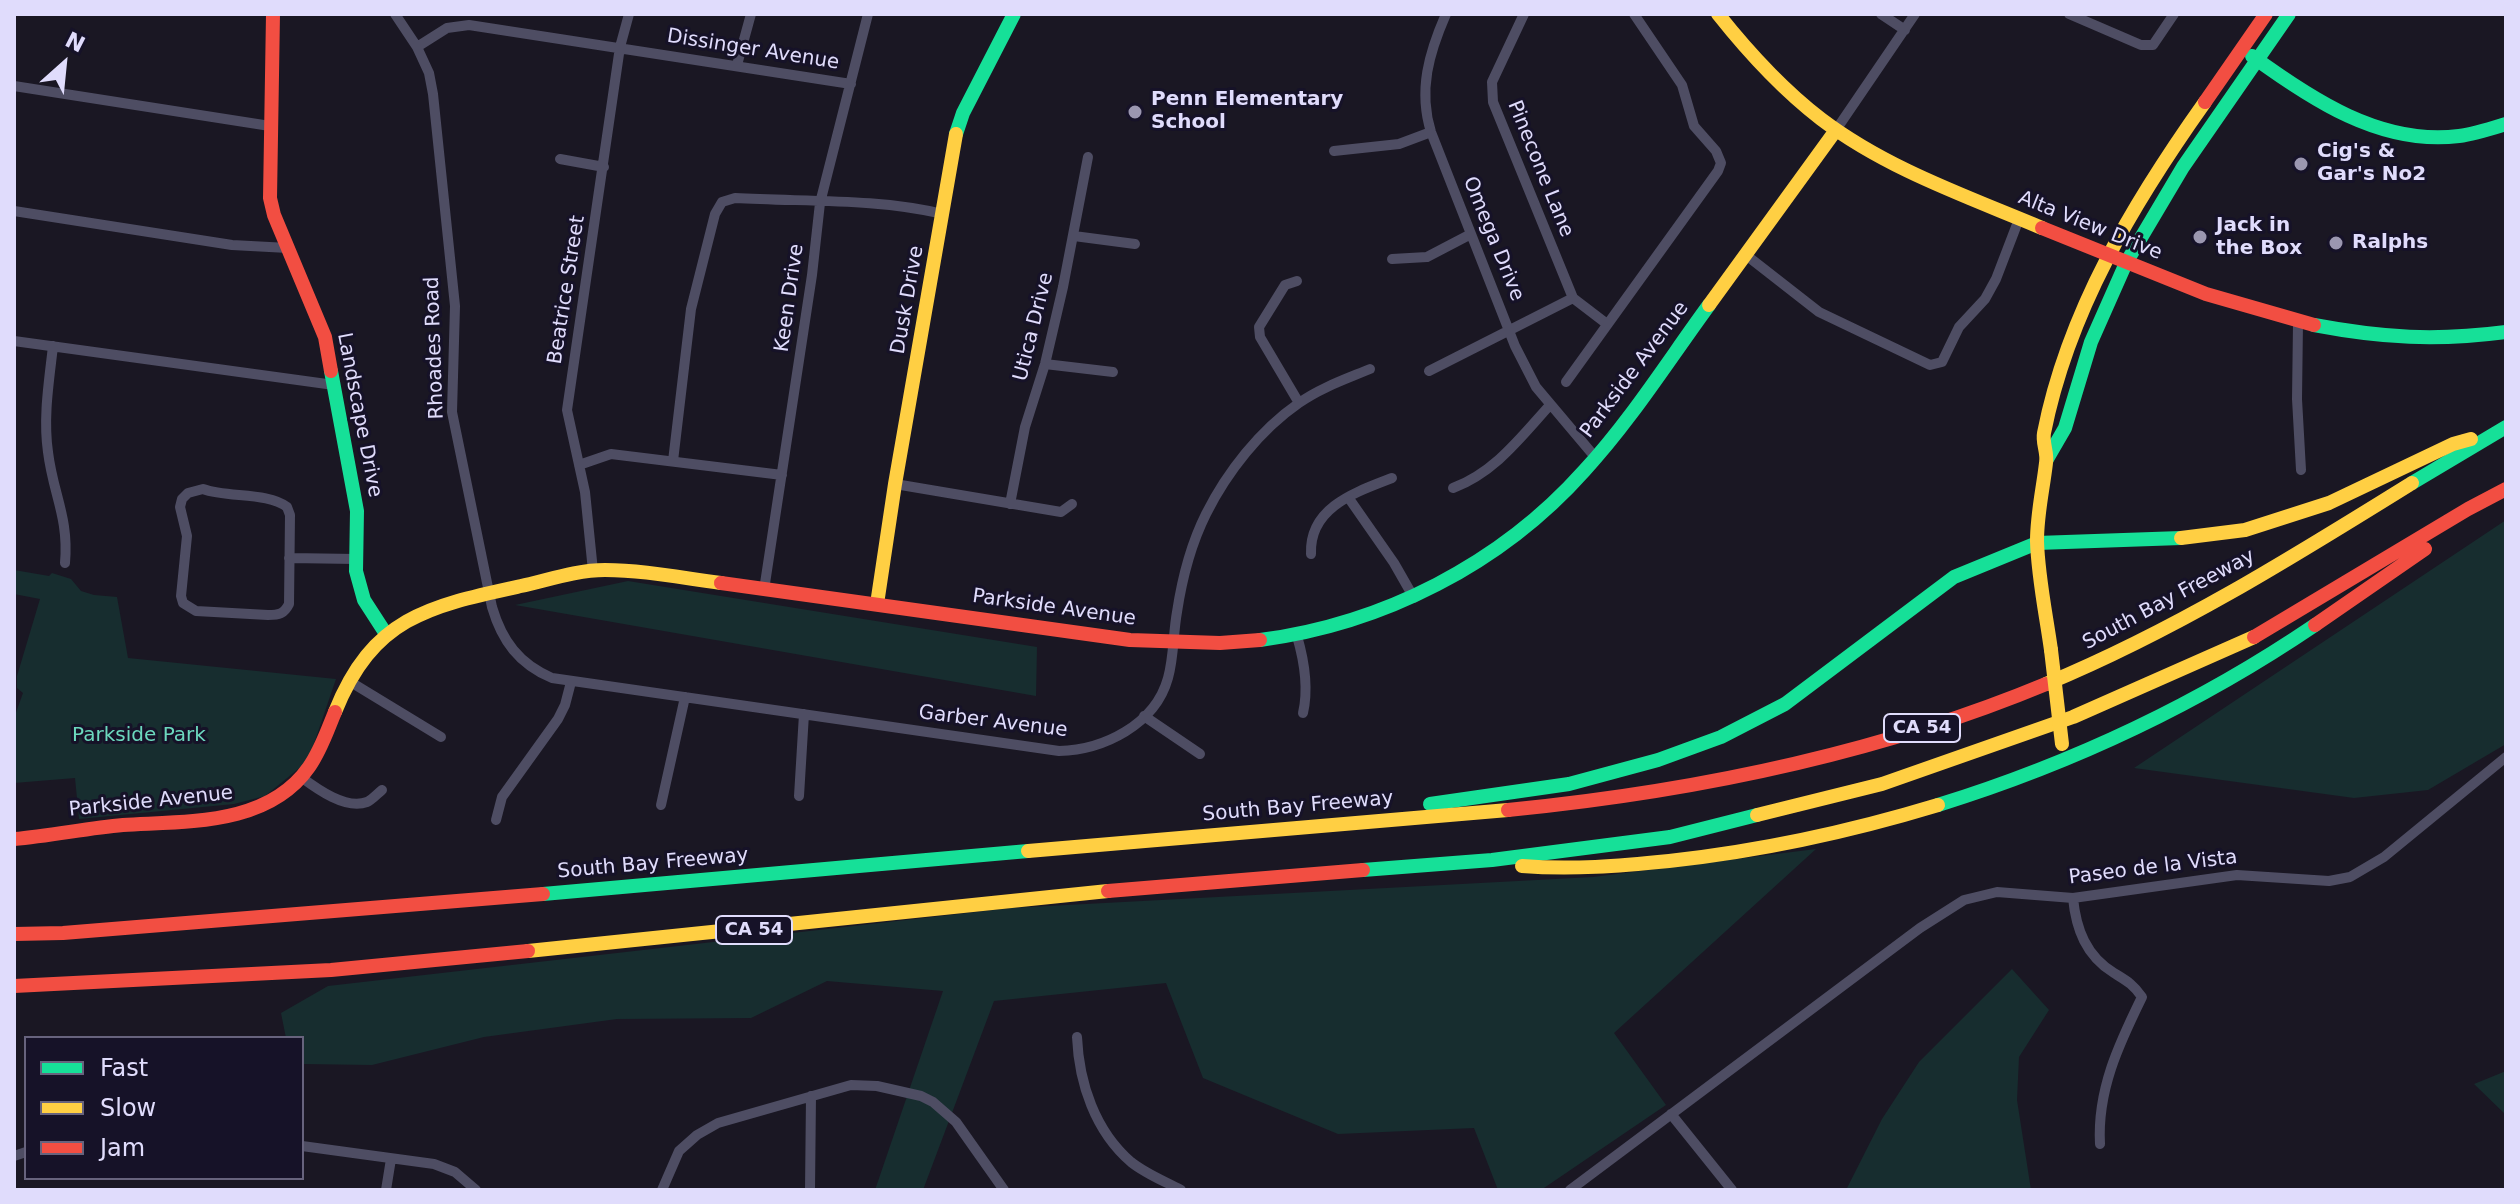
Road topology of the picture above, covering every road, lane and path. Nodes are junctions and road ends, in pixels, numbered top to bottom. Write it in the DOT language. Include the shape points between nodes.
graph roads {
  1 [pos="273,14"];
  2 [pos="395,14"];
  3 [pos="629,14"];
  4 [pos="751,14"];
  5 [pos="868,14"];
  6 [pos="1014,14"];
  7 [pos="1446,14"];
  8 [pos="1524,14"];
  9 [pos="1634,14"];
  10 [pos="1718,14"];
  11 [pos="1881,14"];
  12 [pos="1915,14"];
  13 [pos="2069,14"];
  14 [pos="2174,14"];
  15 [pos="2266,14"];
  16 [pos="2289,14"];
  17 [pos="1905,30"];
  18 [pos="417,47"];
  19 [pos="620,47"];
  20 [pos="2242,49"];
  21 [pos="2257,60"];
  22 [pos="737,65"];
  23 [pos="851,84"];
  24 [pos="14,86"];
  25 [pos="2506,124"];
  26 [pos="270,126"];
  27 [pos="1836,130"];
  28 [pos="1431,132"];
  29 [pos="1334,151"];
  30 [pos="1088,157"];
  31 [pos="560,159"];
  32 [pos="604,167"];
  33 [pos="820,203"];
  34 [pos="14,211"];
  35 [pos="943,214"];
  36 [pos="2019,219"];
  37 [pos="1471,234"];
  38 [pos="1074,236"];
  39 [pos="1135,244"];
  40 [pos="288,248"];
  41 [pos="1746,255"];
  42 [pos="2108,257"];
  43 [pos="1392,259"];
  44 [pos="2126,264"];
  45 [pos="1297,281"];
  46 [pos="1573,298"];
  47 [pos="2298,323"];
  48 [pos="1607,324"];
  49 [pos="1509,328"];
  50 [pos="2506,332"];
  51 [pos="14,341"];
  52 [pos="53,346"];
  53 [pos="1045,364"];
  54 [pos="1370,369"];
  55 [pos="1429,371"];
  56 [pos="1113,372"];
  57 [pos="1566,382"];
  58 [pos="334,385"];
  59 [pos="1299,403"];
  60 [pos="1550,405"];
  61 [pos="2504,428"];
  62 [pos="1595,457"];
  63 [pos="2047,459"];
  64 [pos="673,461"];
  65 [pos="579,465"];
  66 [pos="2301,470"];
  67 [pos="782,475"];
  68 [pos="1392,478"];
  69 [pos="895,484"];
  70 [pos="1453,488"];
  71 [pos="2506,489"];
  72 [pos="1348,497"];
  73 [pos="2506,497"];
  74 [pos="1010,504"];
  75 [pos="1072,504"];
  76 [pos="2037,543"];
  77 [pos="1311,554"];
  78 [pos="289,558"];
  79 [pos="356,559"];
  80 [pos="65,563"];
  81 [pos="593,571"];
  82 [pos="764,590"];
  83 [pos="489,593"];
  84 [pos="1414,598"];
  85 [pos="877,604"];
  86 [pos="386,634"];
  87 [pos="1297,636"];
  88 [pos="1173,643"];
  89 [pos="349,681"];
  90 [pos="571,682"];
  91 [pos="685,697"];
  92 [pos="1303,713"];
  93 [pos="804,714"];
  94 [pos="1144,716"];
  95 [pos="441,737"];
  96 [pos="2063,752"];
  97 [pos="1200,754"];
  98 [pos="2506,757"];
  99 [pos="301,777"];
  100 [pos="382,790"];
  101 [pos="799,796"];
  102 [pos="661,805"];
  103 [pos="496,820"];
  104 [pos="1277,829"];
  105 [pos="14,839"];
  106 [pos="1492,860"];
  107 [pos="2073,898"];
  108 [pos="14,934"];
  109 [pos="14,986"];
  110 [pos="1077,1037"];
  111 [pos="811,1096"];
  112 [pos="1671,1114"];
  113 [pos="2100,1144"];
  114 [pos="304,1146"];
  115 [pos="391,1159"];
  116 [pos="386,1190"];
  117 [pos="476,1190"];
  118 [pos="662,1190"];
  119 [pos="810,1190"];
  120 [pos="1004,1190"];
  121 [pos="1181,1190"];
  122 [pos="1570,1190"];
  123 [pos="1732,1190"];
  1 -- 26 [label="main road, Landscape Drive"];
  2 -- 18 [label="street, Rhoades Road"];
  3 -- 19 [label="street, Beatrice Street"];
  4 -- 22 [label="street"];
  5 -- 23 [label="street, Keen Drive"];
  6 -- 35 [label="main road, Dusk Drive" via="963,113"];
  7 -- 28 [label="street, Omega Drive" via="1425,79"];
  8 -- 46 [label="street, Pinecone Lane" via="1492,82 1493,102"];
  9 -- 48 [label="street" via="1682,85 1694,126 1721,163"];
  10 -- 27 [label="main road, Alta View Drive" via="1770,74"];
  11 -- 17 [label="street"];
  12 -- 17 [label="street, Parkside Avenue"];
  13 -- 14 [label="street" via="2141,45 2153,45"];
  15 -- 20 [label="main road"];
  16 -- 21 [label="main road"];
  17 -- 27 [label="street, Parkside Avenue"];
  18 -- 19 [label="street, Dissinger Avenue" via="447,28 469,25"];
  18 -- 83 [label="street, Rhoades Road" via="433,94 455,306 452,412"];
  19 -- 22 [label="street, Dissinger Avenue"];
  19 -- 32 [label="street, Beatrice Street"];
  20 -- 21 [label="main road"];
  20 -- 42 [label="main road" via="2163,161"];
  21 -- 25 [label="main road" via="2319,103 2382,129 2456,137"];
  21 -- 44 [label="main road" via="2179,172"];
  22 -- 23 [label="street, Dissinger Avenue"];
  23 -- 33 [label="street, Keen Drive"];
  24 -- 26 [label="street"];
  26 -- 40 [label="main road, Landscape Drive" via="270,198"];
  27 -- 36 [label="main road, Alta View Drive" via="1933,185"];
  27 -- 41 [label="main road, Parkside Avenue"];
  28 -- 29 [label="street" via="1399,144"];
  28 -- 37 [label="street, Omega Drive"];
  30 -- 38 [label="street, Utica Drive"];
  31 -- 32 [label="street"];
  32 -- 65 [label="street, Beatrice Street" via="567,410"];
  33 -- 35 [label="street" via="878,204"];
  33 -- 64 [label="street" via="735,198 722,202 715,214 691,309"];
  33 -- 67 [label="street, Keen Drive"];
  34 -- 40 [label="street" via="232,245"];
  35 -- 69 [label="main road, Dusk Drive"];
  36 -- 41 [label="street" via="1985,299 1959,327 1942,362 1930,365 1819,312"];
  36 -- 42 [label="main road, Alta View Drive"];
  37 -- 43 [label="street" via="1427,257"];
  37 -- 49 [label="street, Omega Drive"];
  38 -- 39 [label="street"];
  38 -- 53 [label="street, Utica Drive"];
  40 -- 58 [label="main road, Landscape Drive" via="325,337"];
  41 -- 62 [label="main road, Parkside Avenue"];
  42 -- 44 [label="main road, Alta View Drive"];
  42 -- 63 [label="main road" via="2053,394 2043,437"];
  44 -- 47 [label="main road, Alta View Drive"];
  44 -- 63 [label="main road" via="2082,366 2060,444"];
  45 -- 59 [label="street" via="1285,285 1259,327"];
  46 -- 48 [label="street"];
  46 -- 49 [label="street"];
  47 -- 50 [label="main road, Alta View Drive" via="2405,339"];
  47 -- 66 [label="street"];
  48 -- 57 [label="street"];
  49 -- 55 [label="street"];
  49 -- 60 [label="street, Omega Drive"];
  51 -- 52 [label="street"];
  52 -- 58 [label="street"];
  52 -- 80 [label="street" via="45,422 65,518"];
  53 -- 56 [label="street"];
  53 -- 74 [label="street, Utica Drive" via="1025,427"];
  54 -- 59 [label="street, Garber Avenue"];
  58 -- 79 [label="main road, Landscape Drive" via="357,511"];
  59 -- 88 [label="street, Garber Avenue" via="1240,460 1206,514 1189,558"];
  60 -- 62 [label="street, Omega Drive"];
  60 -- 70 [label="street" via="1498,462"];
  61 -- 76 [label="main road" via="2453,444 2329,503 2245,530 2183,538"];
  61 -- 104 [label="main road, South Bay Freeway / CA 54" via="2191,616 2097,663 1873,744 1628,797"];
  62 -- 84 [label="main road, Parkside Avenue" via="1520,533"];
  63 -- 76 [label="main road"];
  64 -- 65 [label="street" via="611,454"];
  64 -- 67 [label="street"];
  65 -- 81 [label="street, Beatrice Street"];
  67 -- 82 [label="street, Keen Drive"];
  68 -- 72 [label="street"];
  69 -- 74 [label="street"];
  69 -- 85 [label="main road, Dusk Drive"];
  71 -- 106 [label="main road, CA 54" via="2241,645 2073,717 1882,784 1700,830"];
  72 -- 77 [label="street" via="1333,505 1315,527"];
  72 -- 84 [label="street"];
  73 -- 96 [label="main road" via="2255,664 2143,724"];
  74 -- 75 [label="street" via="1061,512"];
  76 -- 96 [label="main road, bridge"];
  76 -- 104 [label="main road" via="1954,577 1785,704 1721,737 1569,784"];
  78 -- 78 [label="street" via="290,515 283,504 203,489 182,499 187,536 181,596 191,610 278,615 289,604"];
  78 -- 79 [label="street"];
  79 -- 86 [label="main road, Landscape Drive" via="364,600"];
  81 -- 82 [label="main road, Parkside Avenue" via="640,572"];
  81 -- 83 [label="main road, Parkside Avenue"];
  82 -- 85 [label="main road, Parkside Avenue"];
  83 -- 86 [label="main road, Parkside Avenue" via="409,618"];
  83 -- 90 [label="street, Garber Avenue" via="500,631 519,657 543,674"];
  84 -- 87 [label="main road, Parkside Avenue"];
  85 -- 88 [label="main road, Parkside Avenue"];
  86 -- 89 [label="main road, Parkside Avenue"];
  87 -- 88 [label="main road, Parkside Avenue"];
  87 -- 92 [label="street" via="1303,657"];
  88 -- 94 [label="street, Garber Avenue" via="1168,678"];
  89 -- 95 [label="street"];
  89 -- 99 [label="main road, Parkside Avenue" via="324,744"];
  90 -- 91 [label="street, Garber Avenue"];
  90 -- 103 [label="street" via="558,719 502,797"];
  91 -- 93 [label="street, Garber Avenue"];
  91 -- 102 [label="street"];
  93 -- 94 [label="street, Garber Avenue" via="1059,751 1106,742"];
  93 -- 101 [label="street"];
  94 -- 97 [label="street"];
  96 -- 106 [label="main road" via="1975,792 1874,823 1745,852 1595,866"];
  98 -- 107 [label="street, Paseo de la Vista" via="2384,857 2350,877 2329,881 2237,875"];
  99 -- 100 [label="street" via="330,797 358,803"];
  99 -- 105 [label="main road, Parkside Avenue" via="281,795 244,812"];
  104 -- 108 [label="main road, South Bay Freeway / CA 54" via="231,920"];
  106 -- 109 [label="main road, CA 54" via="1178,884 346,969"];
  107 -- 112 [label="street, Paseo de la Vista" via="1997,892 1964,900"];
  107 -- 113 [label="street" via="2076,924 2095,958 2133,983 2142,997 2112,1065 2098,1115"];
  110 -- 121 [label="street" via="1084,1084 1103,1128 1131,1162"];
  111 -- 118 [label="street" via="718,1123 697,1135 679,1151"];
  111 -- 119 [label="street"];
  111 -- 120 [label="street" via="851,1085 921,1096 956,1122"];
  112 -- 122 [label="street, Paseo de la Vista"];
  112 -- 123 [label="street"];
  114 -- 115 [label="street"];
  115 -- 116 [label="street"];
  115 -- 117 [label="street" via="446,1168"];
}
